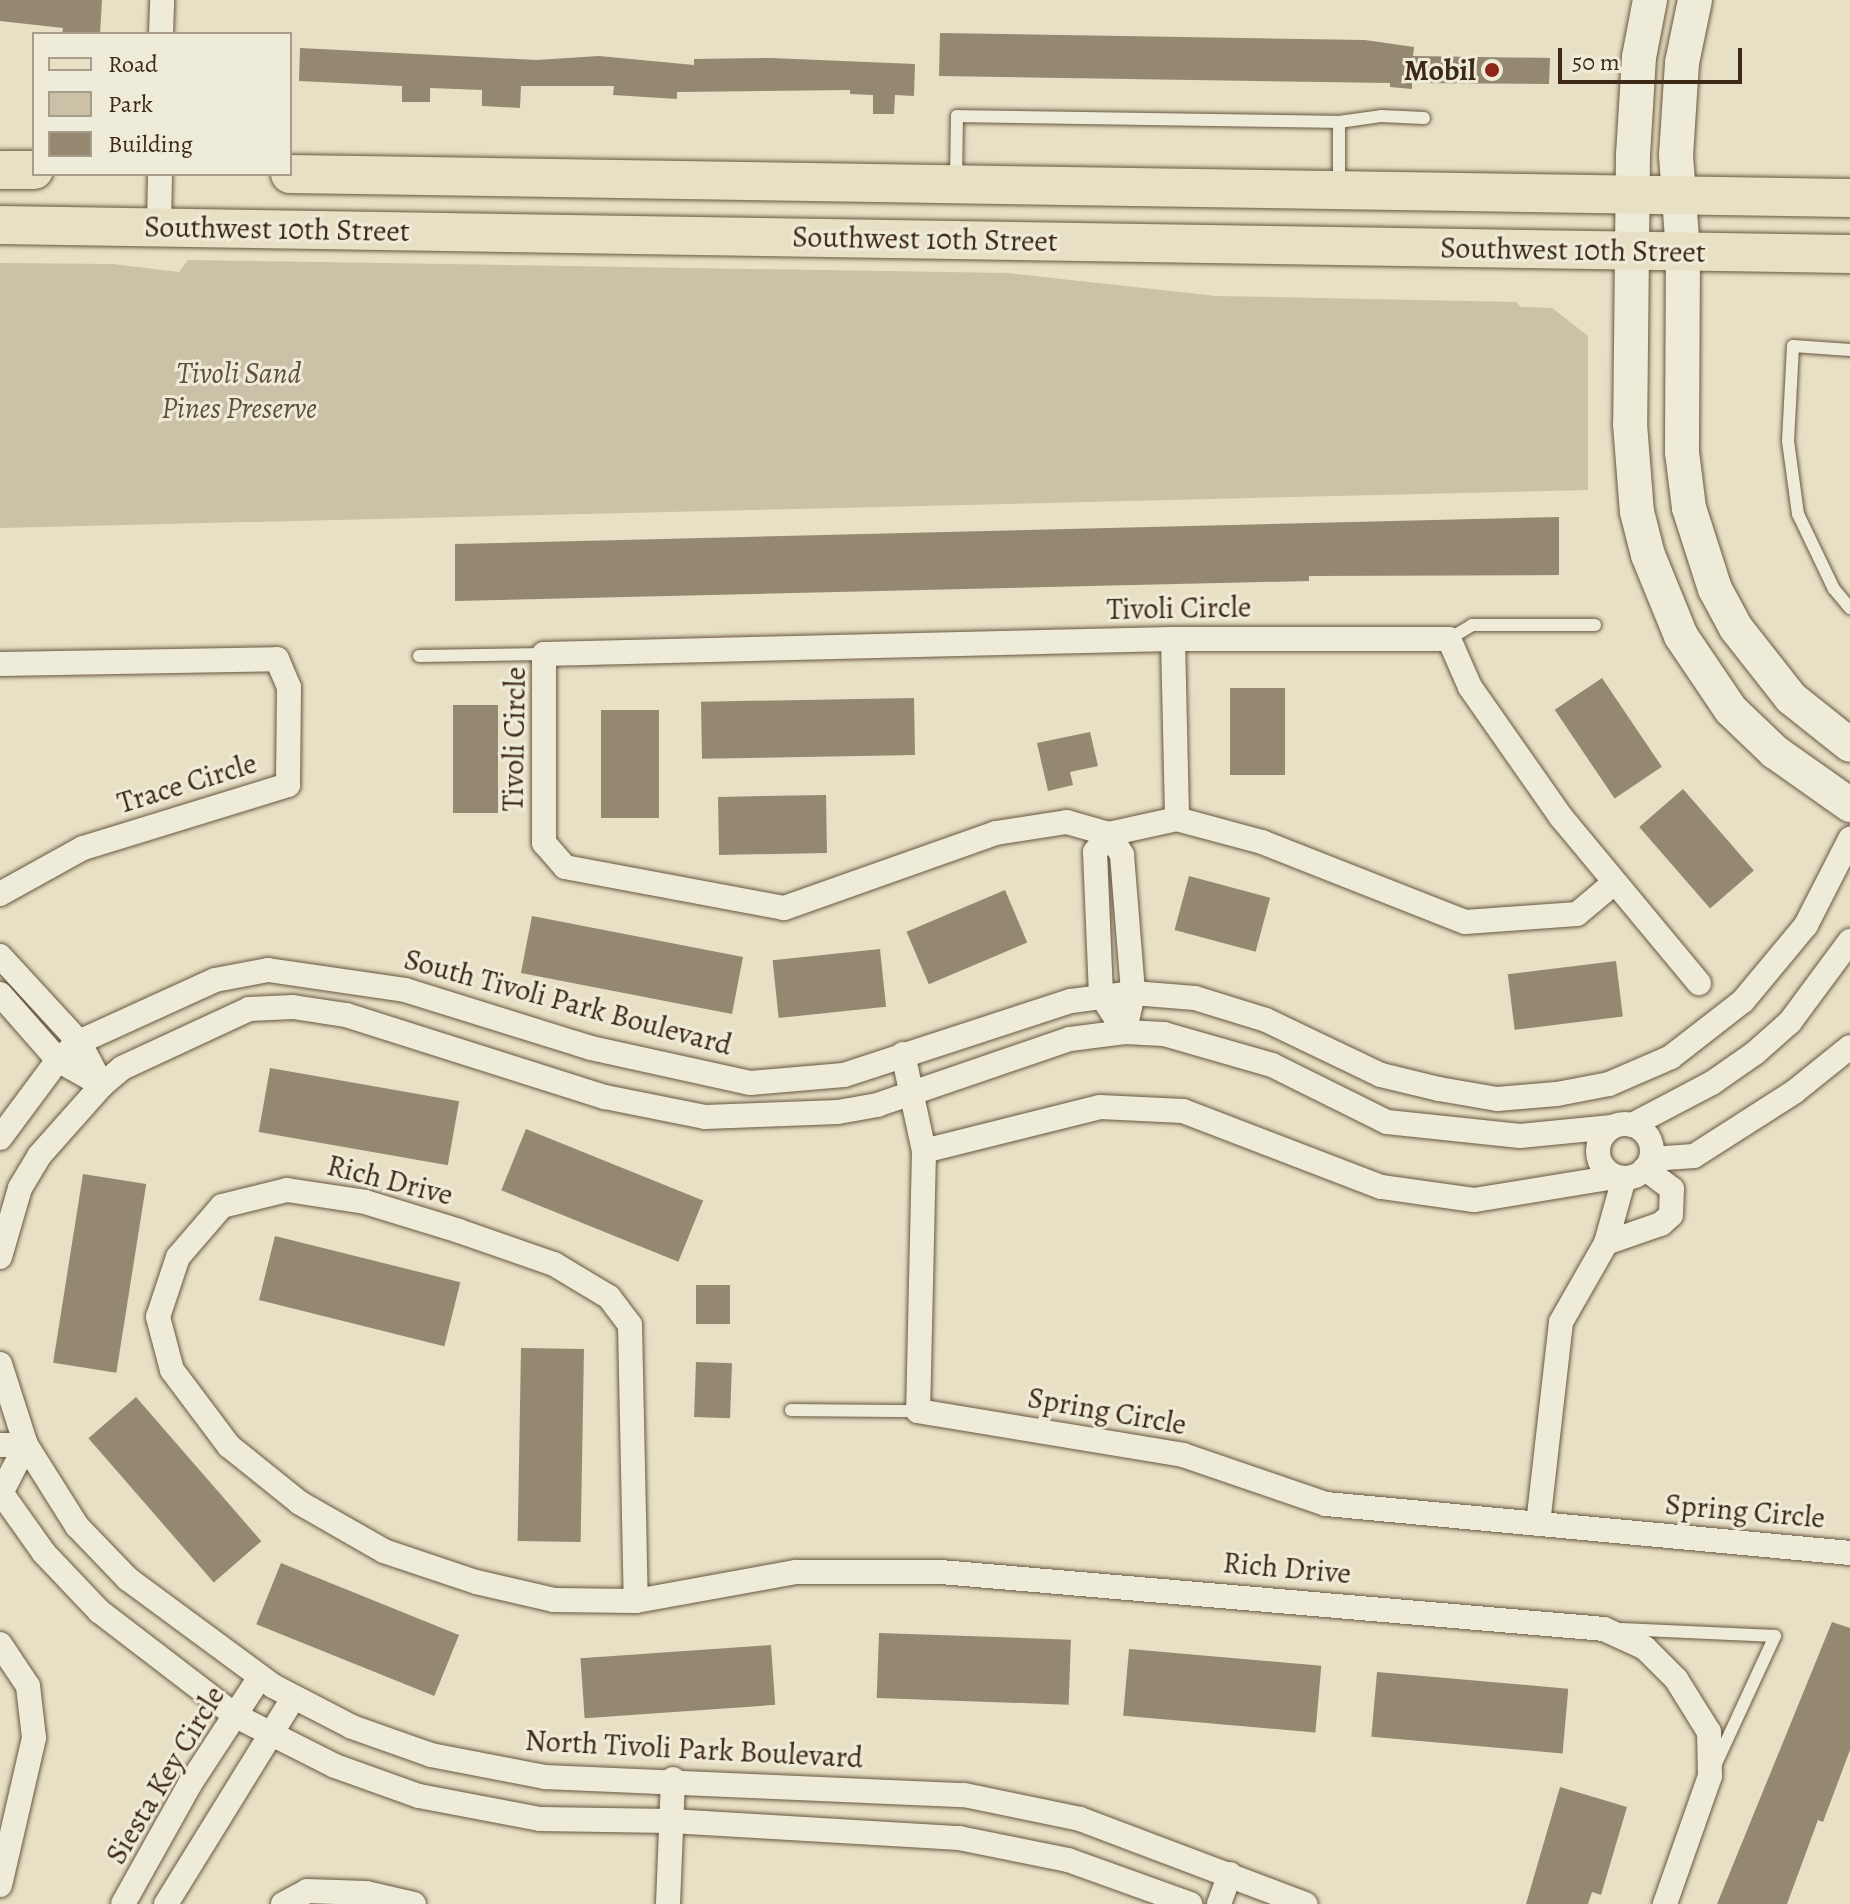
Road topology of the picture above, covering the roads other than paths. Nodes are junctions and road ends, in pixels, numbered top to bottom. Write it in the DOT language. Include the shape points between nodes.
graph roads {
  1 [pos="162,0"];
  2 [pos="1650,0"];
  3 [pos="1695,0"];
  4 [pos="161,32"];
  5 [pos="1424,118"];
  6 [pos="1339,122"];
  7 [pos="0,170"];
  8 [pos="32,170"];
  9 [pos="292,174"];
  10 [pos="160,176"];
  11 [pos="956,183"];
  12 [pos="1339,187"];
  13 [pos="1632,192"];
  14 [pos="1679,193"];
  15 [pos="1850,198"];
  16 [pos="0,225"];
  17 [pos="159,227"];
  18 [pos="1632,251"];
  19 [pos="1683,252"];
  20 [pos="1850,254"];
  21 [pos="1850,350"];
  22 [pos="1850,608"];
  23 [pos="1595,625"];
  24 [pos="1173,639"];
  25 [pos="1449,639"];
  26 [pos="544,654"];
  27 [pos="419,656"];
  28 [pos="0,664"];
  29 [pos="1850,745"];
  30 [pos="1850,805"];
  31 [pos="1177,819"];
  32 [pos="1109,834"];
  33 [pos="1850,839"];
  34 [pos="1614,883"];
  35 [pos="0,894"];
  36 [pos="1850,941"];
  37 [pos="0,956"];
  38 [pos="1699,983"];
  39 [pos="1133,993"];
  40 [pos="0,994"];
  41 [pos="1101,995"];
  42 [pos="1125,1032"];
  43 [pos="79,1042"];
  44 [pos="1850,1047"];
  45 [pos="903,1054"];
  46 [pos="58,1060"];
  47 [pos="1609,1084"];
  48 [pos="102,1085"];
  49 [pos="912,1094"];
  50 [pos="1621,1125"];
  51 [pos="0,1138"];
  52 [pos="924,1151"];
  53 [pos="1634,1171"];
  54 [pos="1606,1243"];
  55 [pos="0,1257"];
  56 [pos="0,1364"];
  57 [pos="791,1410"];
  58 [pos="918,1411"];
  59 [pos="0,1445"];
  60 [pos="26,1445"];
  61 [pos="0,1493"];
  62 [pos="1538,1524"];
  63 [pos="1850,1553"];
  64 [pos="636,1601"];
  65 [pos="1604,1629"];
  66 [pos="0,1644"];
  67 [pos="260,1677"];
  68 [pos="294,1697"];
  69 [pos="236,1716"];
  70 [pos="274,1735"];
  71 [pos="1710,1776"];
  72 [pos="673,1779"];
  73 [pos="671,1821"];
  74 [pos="1230,1874"];
  75 [pos="0,1885"];
  76 [pos="123,1904"];
  77 [pos="166,1904"];
  78 [pos="283,1904"];
  79 [pos="414,1904"];
  80 [pos="668,1904"];
  81 [pos="1190,1904"];
  82 [pos="1219,1904"];
  83 [pos="1305,1904"];
  84 [pos="1665,1904"];
  1 -- 4 [label="street"];
  2 -- 13 [label="street" via="1636,85"];
  3 -- 14 [label="street" via="1677,114"];
  5 -- 6 [label="lane" via="1381,116"];
  6 -- 11 [label="lane" via="957,116"];
  6 -- 12 [label="lane"];
  7 -- 8 [label="main road"];
  9 -- 11 [label="main road, Southwest 10th Street"];
  10 -- 17 [label="street"];
  11 -- 12 [label="main road, Southwest 10th Street"];
  12 -- 13 [label="main road, Southwest 10th Street"];
  13 -- 14 [label="main road, Southwest 10th Street"];
  13 -- 18 [label="street"];
  14 -- 15 [label="main road, Southwest 10th Street"];
  14 -- 19 [label="street"];
  16 -- 17 [label="main road, Southwest 10th Street"];
  17 -- 18 [label="main road, Southwest 10th Street"];
  18 -- 19 [label="main road, Southwest 10th Street"];
  18 -- 30 [label="street" via="1632,468 1648,555 1670,613 1731,710 1775,752"];
  19 -- 20 [label="main road, Southwest 10th Street"];
  19 -- 29 [label="street" via="1682,452 1699,548 1715,589 1761,664 1791,698"];
  21 -- 22 [label="lane" via="1793,346 1788,441 1798,514 1834,589"];
  23 -- 25 [label="lane" via="1472,625"];
  24 -- 25 [label="street, Tivoli Circle"];
  24 -- 26 [label="street, Tivoli Circle"];
  24 -- 31 [label="street"];
  25 -- 34 [label="street" via="1470,687"];
  26 -- 27 [label="lane"];
  26 -- 32 [label="street, Tivoli Circle" via="544,843 565,867 784,908 996,833 1067,822"];
  28 -- 35 [label="street, Trace Circle" via="277,659 289,687 288,785 83,848"];
  31 -- 32 [label="street, Tivoli Circle"];
  31 -- 34 [label="street, Tivoli Circle" via="1262,842 1465,922 1577,914"];
  32 -- 39 [label="street" via="1122,855"];
  32 -- 41 [label="street" via="1095,852"];
  33 -- 47 [label="street, South Tivoli Park Boulevard" via="1806,925 1743,1001 1671,1057"];
  34 -- 38 [label="street"];
  36 -- 50 [label="street" via="1790,1022 1767,1043 1712,1083"];
  37 -- 43 [label="street"];
  39 -- 41 [label="street, South Tivoli Park Boulevard"];
  39 -- 42 [label="street"];
  39 -- 47 [label="street, South Tivoli Park Boulevard" via="1195,998 1266,1020 1381,1075 1439,1089 1497,1099"];
  40 -- 46 [label="street"];
  41 -- 42 [label="street"];
  41 -- 45 [label="street, South Tivoli Park Boulevard"];
  42 -- 49 [label="street" via="1070,1039"];
  42 -- 50 [label="street" via="1164,1034 1272,1065 1387,1122 1520,1136"];
  43 -- 45 [label="street, South Tivoli Park Boulevard" via="215,980 268,970 405,990 591,1048 750,1083 844,1075"];
  43 -- 46 [label="street, South Tivoli Park Boulevard"];
  43 -- 48 [label="street"];
  44 -- 53 [label="street" via="1794,1092 1694,1156"];
  45 -- 49 [label="street"];
  46 -- 48 [label="street"];
  46 -- 51 [label="street"];
  47 -- 50 [label="street"];
  48 -- 49 [label="street" via="122,1068 249,1009 293,1007 420,1035 605,1097 705,1117 838,1112"];
  48 -- 55 [label="street" via="39,1156 20,1188"];
  49 -- 52 [label="street"];
  50 -- 53 [label="street" via="1650,1140"];
  50 -- 53 [label="street" via="1597,1149 1602,1166"];
  52 -- 53 [label="street" via="1100,1107 1183,1111 1381,1187 1474,1200"];
  52 -- 58 [label="street"];
  53 -- 54 [label="street"];
  53 -- 54 [label="street" via="1672,1189 1671,1215 1661,1224"];
  54 -- 62 [label="street" via="1561,1322"];
  56 -- 60 [label="street, North Tivoli Park Boulevard"];
  57 -- 58 [label="lane"];
  58 -- 62 [label="street, Spring Circle" via="1183,1455 1326,1504"];
  59 -- 60 [label="street"];
  60 -- 61 [label="street"];
  60 -- 67 [label="street, North Tivoli Park Boulevard" via="77,1526 128,1579"];
  61 -- 69 [label="street" via="44,1553 99,1611"];
  62 -- 63 [label="street, Spring Circle"];
  64 -- 64 [label="street, Rich Drive" via="554,1600 476,1582 384,1551 300,1503 229,1446 172,1370 158,1317 178,1257 222,1206 287,1190 365,1202 459,1231 554,1264 609,1297 630,1325"];
  64 -- 65 [label="street, Rich Drive" via="796,1572 941,1572"];
  65 -- 71 [label="street, Rich Drive" via="1645,1648 1676,1679 1709,1732"];
  65 -- 71 [label="lane" via="1775,1636"];
  66 -- 75 [label="street" via="28,1686 34,1738"];
  67 -- 68 [label="street, North Tivoli Park Boulevard"];
  67 -- 69 [label="street, Siesta Key Circle"];
  68 -- 70 [label="street"];
  68 -- 72 [label="street, North Tivoli Park Boulevard" via="352,1727 431,1755 545,1777"];
  69 -- 70 [label="street"];
  69 -- 76 [label="street, Siesta Key Circle" via="190,1784"];
  70 -- 73 [label="street" via="335,1766 419,1796 540,1819"];
  70 -- 77 [label="street"];
  71 -- 84 [label="street, Rich Drive"];
  72 -- 73 [label="street"];
  72 -- 74 [label="street, North Tivoli Park Boulevard" via="964,1795 1080,1819"];
  73 -- 80 [label="street"];
  73 -- 81 [label="street" via="959,1838 1068,1860"];
  74 -- 82 [label="street"];
  74 -- 83 [label="street, North Tivoli Park Boulevard"];
  78 -- 79 [label="street" via="307,1891 366,1893"];
}
